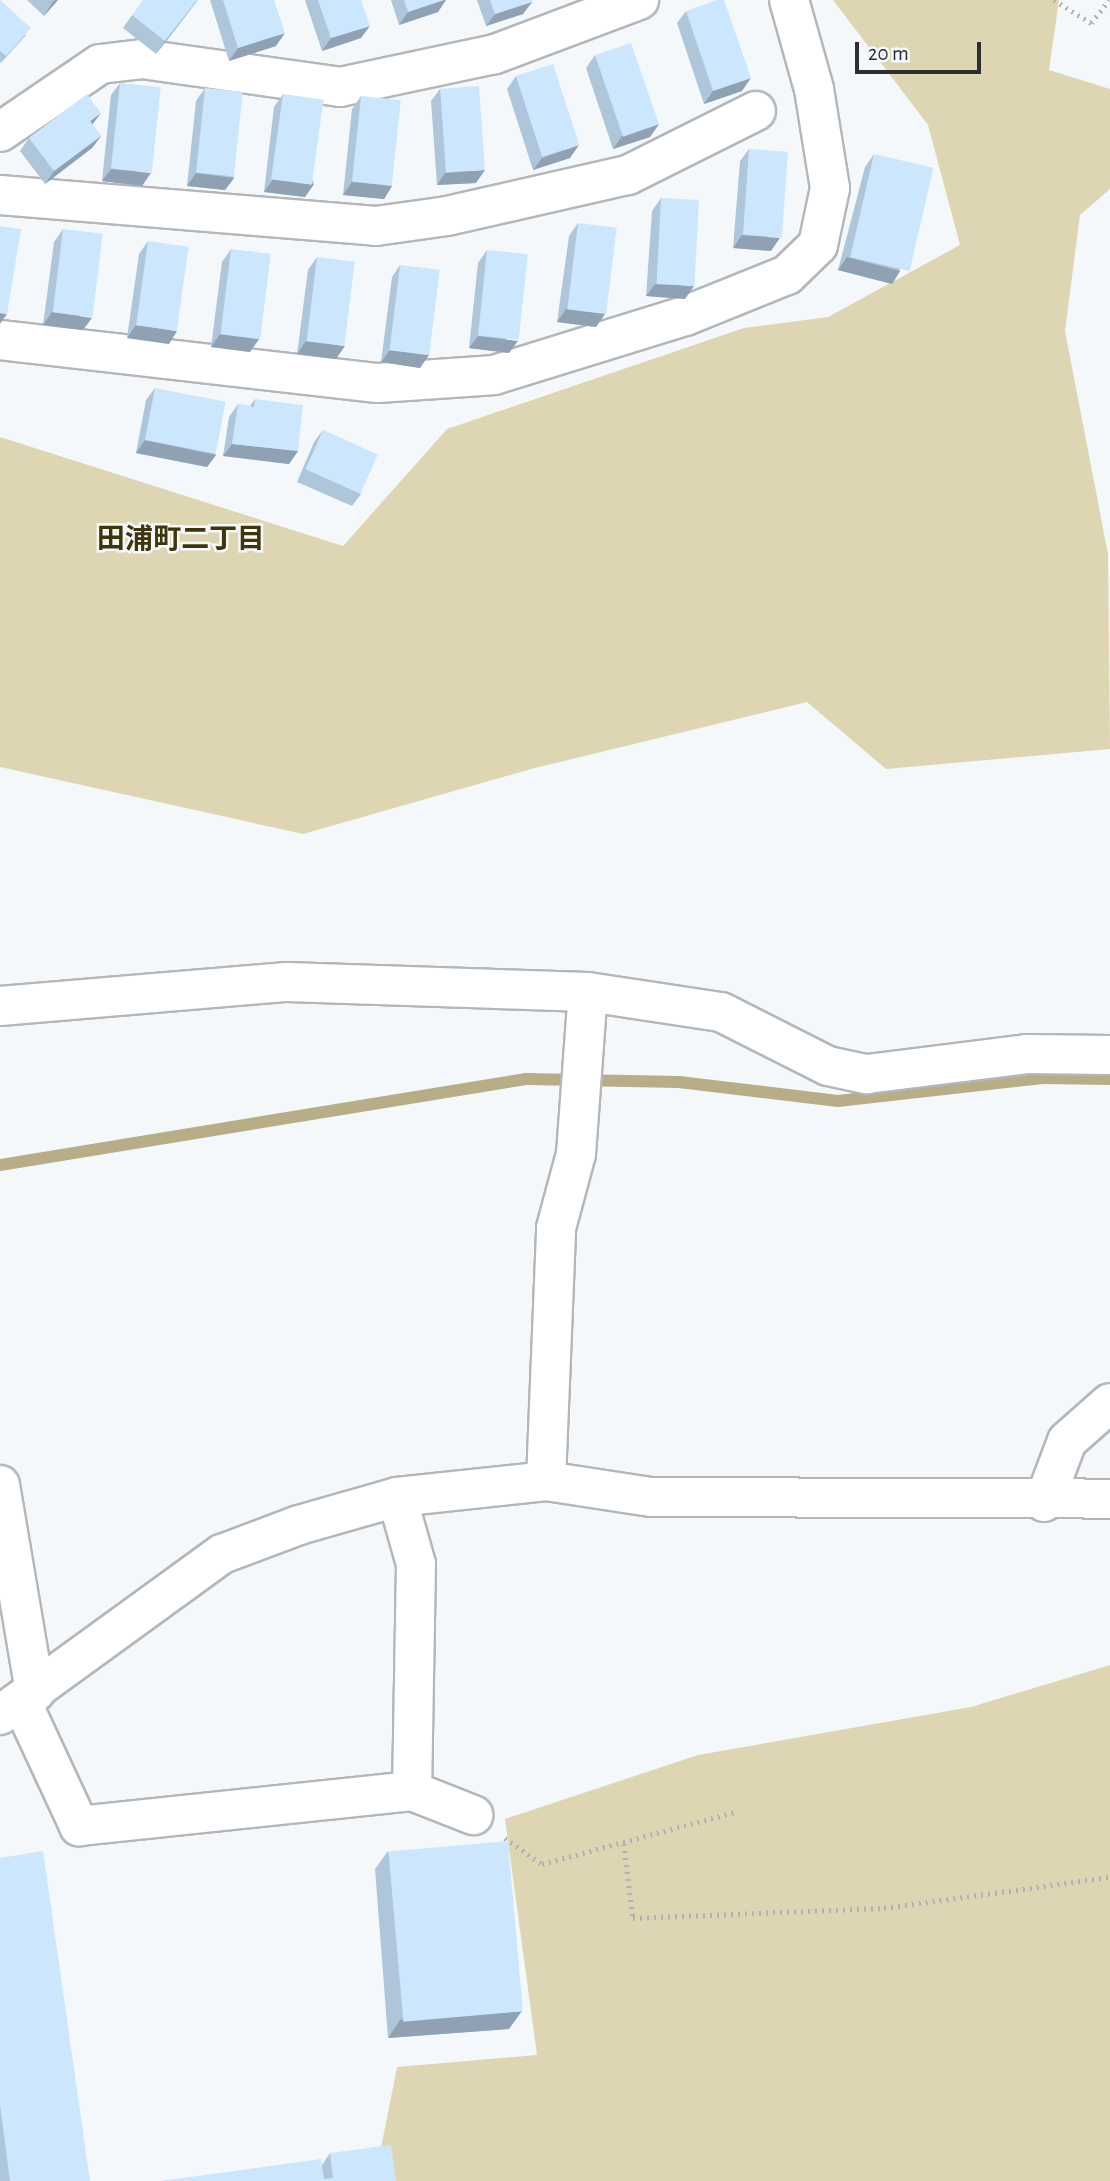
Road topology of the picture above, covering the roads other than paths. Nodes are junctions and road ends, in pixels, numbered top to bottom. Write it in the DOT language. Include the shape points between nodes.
graph roads {
  1 [pos="639,0"];
  2 [pos="789,0"];
  3 [pos="756,111"];
  4 [pos="0,132"];
  5 [pos="0,195"];
  6 [pos="0,340"];
  7 [pos="588,992"];
  8 [pos="3,1003"];
  9 [pos="1110,1055"];
  10 [pos="1110,1403"];
  11 [pos="545,1480"];
  12 [pos="0,1485"];
  13 [pos="397,1497"];
  14 [pos="1110,1499"];
  15 [pos="1044,1502"];
  16 [pos="19,1704"];
  17 [pos="412,1791"];
  18 [pos="473,1815"];
  1 -- 4 [label="street" via="495,54 340,87 142,59 100,64"];
  2 -- 6 [label="street" via="814,89 830,188 818,245 787,275 685,316 494,375 378,383"];
  3 -- 5 [label="street" via="628,175 447,216 376,226"];
  7 -- 8 [label="street" via="287,982"];
  7 -- 9 [label="street" via="721,1012 828,1066 867,1074 1027,1054"];
  7 -- 11 [label="street" via="576,1154 556,1227"];
  10 -- 15 [label="street" via="1068,1441"];
  11 -- 13 [label="street"];
  11 -- 15 [label="street" via="651,1497"];
  12 -- 16 [label="street"];
  13 -- 16 [label="street" via="299,1525 222,1554"];
  13 -- 17 [label="street" via="416,1564"];
  14 -- 15 [label="street"];
  16 -- 17 [label="street" via="79,1826"];
  17 -- 18 [label="street"];
}
